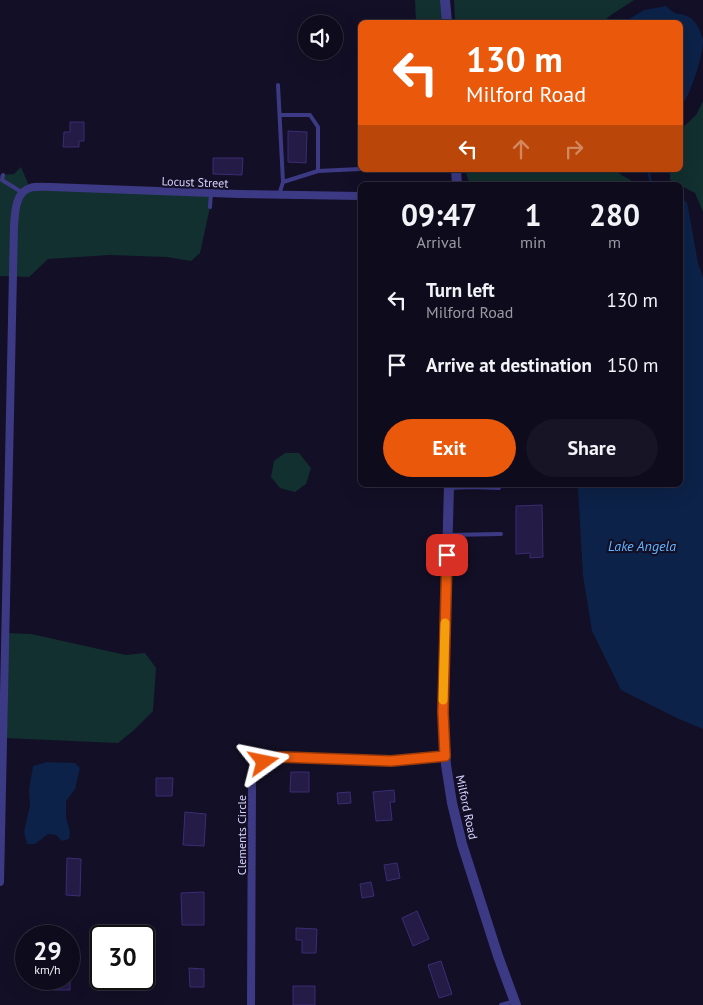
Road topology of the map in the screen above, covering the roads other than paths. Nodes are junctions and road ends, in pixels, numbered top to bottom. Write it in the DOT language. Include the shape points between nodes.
graph roads {
  1 [pos="445,0"];
  2 [pos="447,20"];
  3 [pos="278,85"];
  4 [pos="280,115"];
  5 [pos="358,169"];
  6 [pos="318,170"];
  7 [pos="2,179"];
  8 [pos="283,182"];
  9 [pos="26,190"];
  10 [pos="210,193"];
  11 [pos="279,195"];
  12 [pos="358,196"];
  13 [pos="210,207"];
  14 [pos="449,487"];
  15 [pos="486,487"];
  16 [pos="500,488"];
  17 [pos="501,534"];
  18 [pos="448,535"];
  19 [pos="445,756"];
  20 [pos="0,882"];
  21 [pos="515,1003"];
  22 [pos="251,1005"];
  23 [pos="501,1005"];
  1 -- 2 [label="street"];
  3 -- 4 [label="lane"];
  4 -- 6 [label="lane" via="310,115 318,127"];
  4 -- 8 [label="lane"];
  5 -- 6 [label="lane"];
  6 -- 8 [label="lane"];
  7 -- 9 [label="lane"];
  8 -- 11 [label="lane"];
  9 -- 10 [label="street, Locust Street"];
  9 -- 20 [label="street" via="16,206 14,226"];
  10 -- 11 [label="street, Locust Street"];
  10 -- 13 [label="lane"];
  11 -- 12 [label="street, Locust Street"];
  14 -- 18 [label="street, Milford Road"];
  15 -- 16 [label="lane"];
  17 -- 18 [label="lane"];
  18 -- 19 [label="street, Milford Road" via="443,712"];
  19 -- 21 [label="street, Milford Road" via="462,844"];
  19 -- 22 [label="street, Clements Circle" via="391,761 282,757 272,758 259,766 252,781"];
  21 -- 23 [label="lane"];
}
